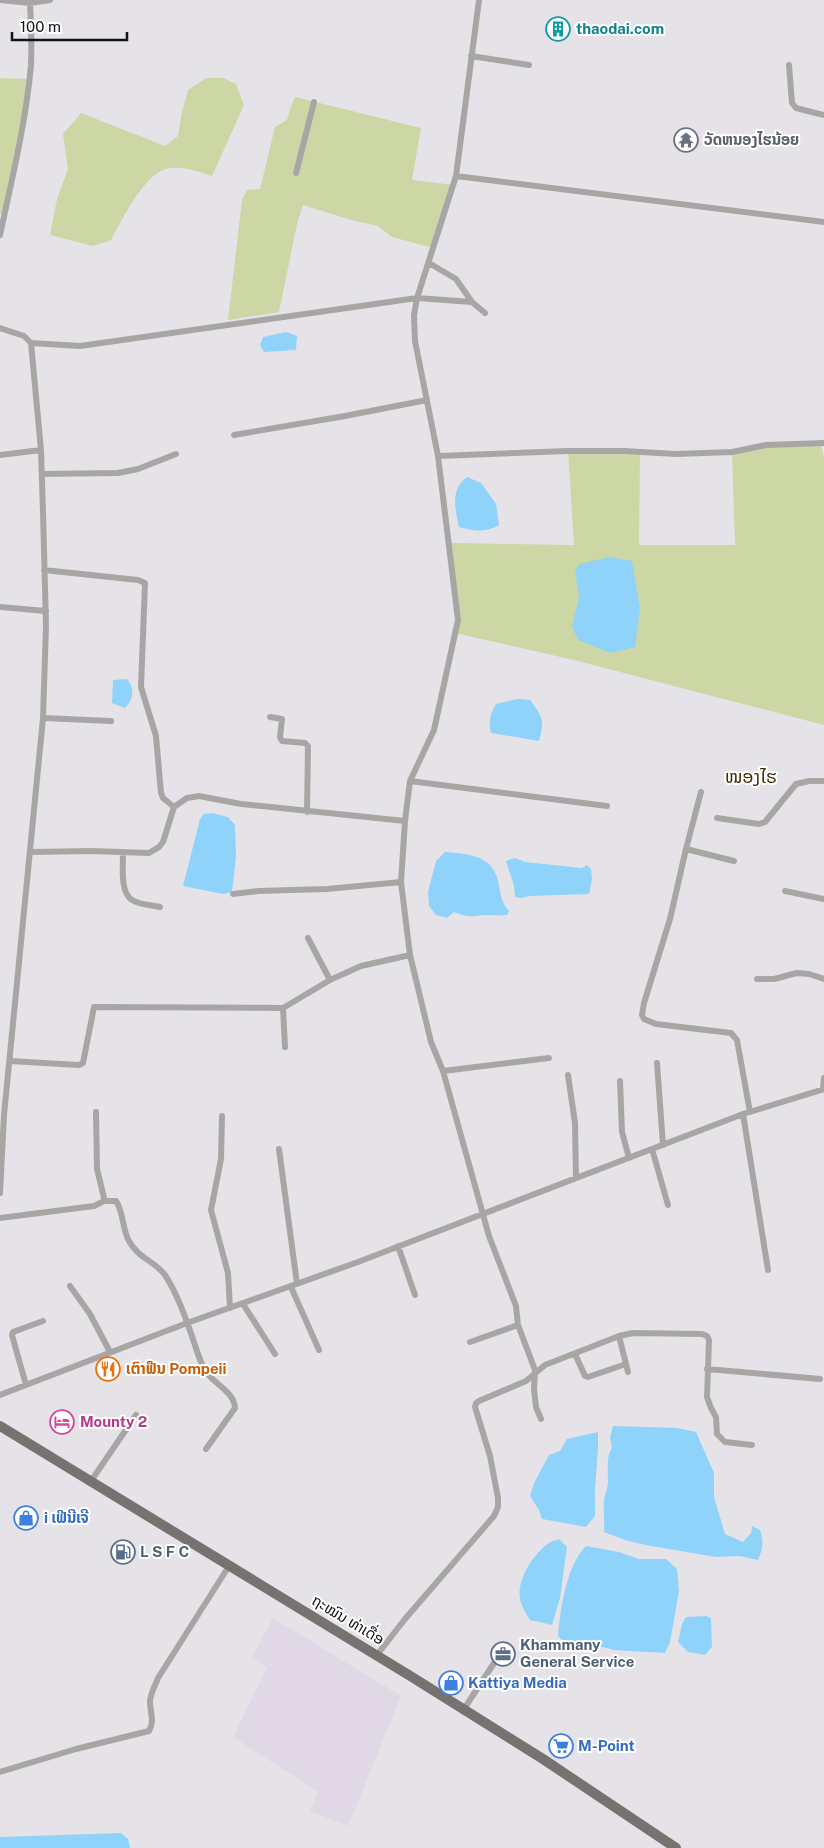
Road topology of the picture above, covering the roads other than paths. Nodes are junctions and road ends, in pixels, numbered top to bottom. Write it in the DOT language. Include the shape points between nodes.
graph roads {
  1 [pos="0,0"];
  2 [pos="50,0"];
  3 [pos="479,0"];
  4 [pos="30,3"];
  5 [pos="471,56"];
  6 [pos="529,65"];
  7 [pos="789,65"];
  8 [pos="314,102"];
  9 [pos="824,115"];
  10 [pos="296,173"];
  11 [pos="456,176"];
  12 [pos="824,222"];
  13 [pos="0,235"];
  14 [pos="428,262"];
  15 [pos="417,298"];
  16 [pos="472,302"];
  17 [pos="485,314"];
  18 [pos="0,328"];
  19 [pos="31,343"];
  20 [pos="427,400"];
  21 [pos="234,435"];
  22 [pos="824,443"];
  23 [pos="41,450"];
  24 [pos="176,454"];
  25 [pos="0,455"];
  26 [pos="438,456"];
  27 [pos="42,474"];
  28 [pos="44,570"];
  29 [pos="0,607"];
  30 [pos="46,611"];
  31 [pos="270,717"];
  32 [pos="43,718"];
  33 [pos="111,721"];
  34 [pos="410,781"];
  35 [pos="824,781"];
  36 [pos="701,792"];
  37 [pos="607,806"];
  38 [pos="174,807"];
  39 [pos="307,812"];
  40 [pos="717,818"];
  41 [pos="405,821"];
  42 [pos="686,850"];
  43 [pos="30,852"];
  44 [pos="123,853"];
  45 [pos="734,861"];
  46 [pos="401,882"];
  47 [pos="785,891"];
  48 [pos="233,894"];
  49 [pos="824,899"];
  50 [pos="160,907"];
  51 [pos="308,938"];
  52 [pos="410,955"];
  53 [pos="757,979"];
  54 [pos="824,979"];
  55 [pos="330,980"];
  56 [pos="283,1008"];
  57 [pos="285,1047"];
  58 [pos="549,1058"];
  59 [pos="10,1061"];
  60 [pos="657,1063"];
  61 [pos="443,1071"];
  62 [pos="568,1075"];
  63 [pos="824,1078"];
  64 [pos="620,1081"];
  65 [pos="824,1089"];
  66 [pos="96,1112"];
  67 [pos="746,1113"];
  68 [pos="2,1114"];
  69 [pos="222,1116"];
  70 [pos="663,1145"];
  71 [pos="279,1149"];
  72 [pos="652,1149"];
  73 [pos="629,1158"];
  74 [pos="576,1178"];
  75 [pos="0,1193"];
  76 [pos="104,1201"];
  77 [pos="668,1205"];
  78 [pos="482,1214"];
  79 [pos="0,1218"];
  80 [pos="398,1246"];
  81 [pos="768,1270"];
  82 [pos="294,1285"];
  83 [pos="70,1286"];
  84 [pos="415,1295"];
  85 [pos="243,1304"];
  86 [pos="230,1308"];
  87 [pos="43,1321"];
  88 [pos="187,1323"];
  89 [pos="518,1325"];
  90 [pos="619,1336"];
  91 [pos="470,1342"];
  92 [pos="319,1350"];
  93 [pos="110,1352"];
  94 [pos="276,1354"];
  95 [pos="575,1354"];
  96 [pos="626,1364"];
  97 [pos="707,1369"];
  98 [pos="628,1372"];
  99 [pos="535,1373"];
  100 [pos="820,1379"];
  101 [pos="26,1385"];
  102 [pos="0,1395"];
  103 [pos="136,1415"];
  104 [pos="541,1419"];
  105 [pos="0,1426"];
  106 [pos="752,1445"];
  107 [pos="206,1450"];
  108 [pos="91,1481"];
  109 [pos="229,1566"];
  110 [pos="377,1656"];
  111 [pos="496,1660"];
  112 [pos="464,1710"];
  113 [pos="0,1772"];
  114 [pos="676,1848"];
  1 -- 4 [label="street"];
  2 -- 4 [label="street"];
  3 -- 5 [label="street"];
  4 -- 13 [label="street" via="28,88"];
  5 -- 6 [label="street"];
  5 -- 11 [label="street"];
  7 -- 9 [label="street" via="792,103 796,108"];
  8 -- 10 [label="street"];
  11 -- 12 [label="street"];
  11 -- 14 [label="street"];
  14 -- 15 [label="street"];
  14 -- 16 [label="street" via="456,279"];
  15 -- 16 [label="street"];
  15 -- 19 [label="street" via="80,346"];
  15 -- 20 [label="street" via="415,341"];
  16 -- 17 [label="street"];
  18 -- 19 [label="street" via="24,336"];
  19 -- 23 [label="street"];
  20 -- 21 [label="street"];
  20 -- 26 [label="street"];
  22 -- 26 [label="street" via="676,454 568,451"];
  23 -- 25 [label="street"];
  23 -- 27 [label="street"];
  24 -- 27 [label="street" via="118,473"];
  26 -- 34 [label="street" via="458,620 434,730"];
  27 -- 28 [label="street"];
  28 -- 30 [label="street"];
  28 -- 38 [label="street" via="145,583 141,687 156,736 161,793"];
  29 -- 30 [label="street"];
  30 -- 32 [label="street"];
  31 -- 39 [label="street" via="282,719 282,741 308,746"];
  32 -- 33 [label="street"];
  32 -- 43 [label="street"];
  34 -- 37 [label="street"];
  34 -- 41 [label="street"];
  35 -- 40 [label="street" via="796,784 765,822"];
  36 -- 42 [label="street"];
  38 -- 39 [label="street" via="187,798 199,796"];
  38 -- 44 [label="street" via="159,847 149,853"];
  39 -- 41 [label="street"];
  41 -- 46 [label="street"];
  42 -- 45 [label="street"];
  42 -- 67 [label="street" via="642,1015 656,1024 731,1034 737,1040"];
  43 -- 44 [label="street"];
  43 -- 59 [label="street"];
  44 -- 50 [label="street" via="124,887 129,897 139,903"];
  46 -- 48 [label="street"];
  46 -- 52 [label="street"];
  47 -- 49 [label="street"];
  51 -- 55 [label="street"];
  52 -- 55 [label="street" via="361,966"];
  52 -- 61 [label="street" via="431,1042"];
  53 -- 54 [label="street" via="774,979 797,973"];
  55 -- 56 [label="street"];
  56 -- 57 [label="street"];
  56 -- 59 [label="street" via="94,1007 83,1063"];
  58 -- 61 [label="street"];
  59 -- 68 [label="street"];
  60 -- 70 [label="street"];
  61 -- 78 [label="street"];
  62 -- 74 [label="street"];
  63 -- 65 [label="street"];
  64 -- 73 [label="street" via="622,1132"];
  65 -- 67 [label="street"];
  66 -- 76 [label="street" via="97,1169"];
  67 -- 70 [label="street"];
  67 -- 81 [label="street"];
  68 -- 75 [label="street"];
  69 -- 86 [label="street" via="222,1159 210,1210 228,1273"];
  70 -- 72 [label="street"];
  71 -- 82 [label="street"];
  72 -- 73 [label="street"];
  72 -- 77 [label="street"];
  73 -- 74 [label="street"];
  74 -- 78 [label="street"];
  76 -- 79 [label="street" via="94,1206"];
  76 -- 88 [label="street" via="116,1201 120,1206 129,1241 138,1254 164,1273"];
  78 -- 80 [label="street"];
  78 -- 89 [label="street" via="516,1306"];
  80 -- 82 [label="street"];
  80 -- 84 [label="street"];
  82 -- 85 [label="street"];
  82 -- 92 [label="street"];
  83 -- 93 [label="street" via="90,1314"];
  85 -- 86 [label="street"];
  85 -- 94 [label="street"];
  86 -- 88 [label="street"];
  87 -- 101 [label="street" via="12,1335"];
  88 -- 93 [label="street"];
  88 -- 107 [label="street" via="209,1377 232,1398 236,1408"];
  89 -- 91 [label="street"];
  89 -- 99 [label="street"];
  90 -- 95 [label="street"];
  90 -- 96 [label="street"];
  90 -- 97 [label="street" via="633,1333 702,1334 709,1340"];
  93 -- 101 [label="street"];
  95 -- 96 [label="street" via="588,1378"];
  95 -- 99 [label="street" via="545,1365"];
  96 -- 98 [label="street"];
  97 -- 100 [label="street"];
  97 -- 106 [label="street" via="707,1397 716,1417 717,1434 724,1442"];
  99 -- 104 [label="street" via="536,1407"];
  99 -- 110 [label="street" via="526,1381 476,1403 490,1456 498,1507 494,1516"];
  101 -- 102 [label="street"];
  103 -- 108 [label="street"];
  105 -- 108 [label="main road, ຖະໝົນ ທ່າເດື່ອ"];
  108 -- 109 [label="main road, ຖະໝົນ ທ່າເດື່ອ"];
  109 -- 110 [label="main road, ຖະໝົນ ທ່າເດື່ອ"];
  109 -- 113 [label="street" via="158,1678 151,1694 152,1726 149,1732 76,1749"];
  110 -- 112 [label="main road, ຖະໝົນ ທ່າເດື່ອ"];
  111 -- 112 [label="street"];
  112 -- 114 [label="main road, ຖະໝົນ ທ່າເດື່ອ"];
}
